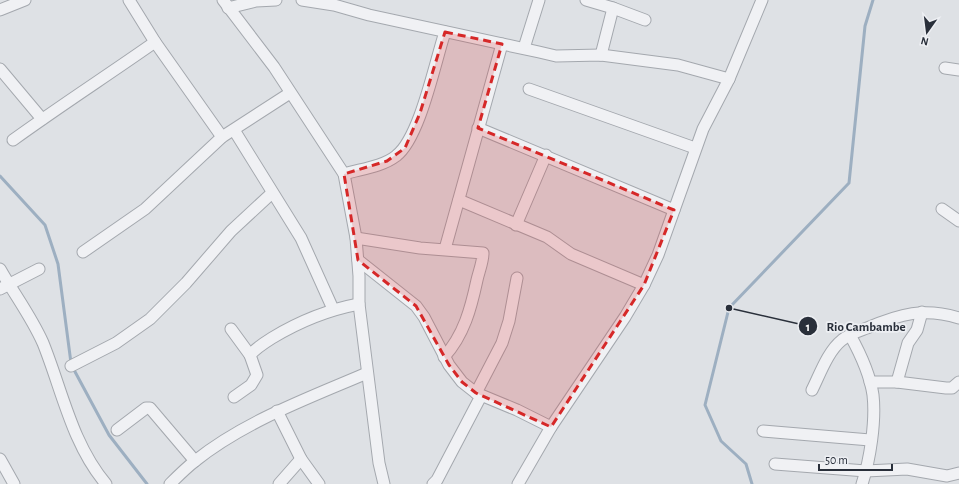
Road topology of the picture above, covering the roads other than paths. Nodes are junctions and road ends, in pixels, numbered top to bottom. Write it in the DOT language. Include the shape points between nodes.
graph roads {
  1 [pos="25,0"];
  2 [pos="129,0"];
  3 [pos="276,0"];
  4 [pos="302,0"];
  5 [pos="539,0"];
  6 [pos="586,0"];
  7 [pos="762,0"];
  8 [pos="226,4"];
  9 [pos="613,8"];
  10 [pos="0,9"];
  11 [pos="645,20"];
  12 [pos="444,32"];
  13 [pos="155,42"];
  14 [pos="502,44"];
  15 [pos="524,48"];
  16 [pos="601,55"];
  17 [pos="945,68"];
  18 [pos="0,69"];
  19 [pos="959,70"];
  20 [pos="729,79"];
  21 [pos="529,89"];
  22 [pos="290,93"];
  23 [pos="42,119"];
  24 [pos="478,128"];
  25 [pos="234,130"];
  26 [pos="222,137"];
  27 [pos="13,140"];
  28 [pos="695,148"];
  29 [pos="546,155"];
  30 [pos="344,174"];
  31 [pos="272,193"];
  32 [pos="459,200"];
  33 [pos="942,209"];
  34 [pos="674,210"];
  35 [pos="959,221"];
  36 [pos="516,225"];
  37 [pos="356,238"];
  38 [pos="445,250"];
  39 [pos="84,252"];
  40 [pos="358,260"];
  41 [pos="0,269"];
  42 [pos="39,269"];
  43 [pos="517,278"];
  44 [pos="644,285"];
  45 [pos="4,287"];
  46 [pos="359,304"];
  47 [pos="334,309"];
  48 [pos="922,312"];
  49 [pos="959,318"];
  50 [pos="231,329"];
  51 [pos="850,334"];
  52 [pos="250,355"];
  53 [pos="444,357"];
  54 [pos="71,366"];
  55 [pos="367,373"];
  56 [pos="870,382"];
  57 [pos="897,382"];
  58 [pos="959,382"];
  59 [pos="812,390"];
  60 [pos="478,394"];
  61 [pos="234,397"];
  62 [pos="278,411"];
  63 [pos="552,427"];
  64 [pos="117,430"];
  65 [pos="763,431"];
  66 [pos="870,440"];
  67 [pos="301,458"];
  68 [pos="0,459"];
  69 [pos="195,461"];
  70 [pos="775,464"];
  71 [pos="866,471"];
  72 [pos="959,473"];
  73 [pos="14,484"];
  74 [pos="106,484"];
  75 [pos="170,484"];
  76 [pos="280,484"];
  77 [pos="319,484"];
  78 [pos="384,484"];
  79 [pos="433,484"];
  80 [pos="518,484"];
  81 [pos="862,484"];
  1 -- 10 [label="street"];
  2 -- 13 [label="street"];
  3 -- 8 [label="street"];
  4 -- 12 [label="street" via="334,5"];
  5 -- 15 [label="street"];
  6 -- 9 [label="street"];
  7 -- 20 [label="street"];
  8 -- 22 [label="street" via="274,67"];
  9 -- 11 [label="street"];
  9 -- 16 [label="street"];
  12 -- 14 [label="street"];
  12 -- 30 [label="street" via="420,113 405,148 387,161"];
  13 -- 23 [label="street"];
  13 -- 26 [label="street"];
  14 -- 15 [label="street"];
  14 -- 24 [label="street"];
  15 -- 16 [label="street" via="556,56"];
  16 -- 20 [label="street" via="678,65"];
  17 -- 19 [label="street"];
  18 -- 23 [label="street"];
  20 -- 28 [label="street"];
  21 -- 28 [label="street"];
  22 -- 25 [label="street"];
  22 -- 30 [label="street"];
  23 -- 27 [label="street"];
  24 -- 29 [label="street"];
  24 -- 32 [label="street"];
  25 -- 26 [label="street"];
  25 -- 31 [label="street"];
  26 -- 39 [label="street" via="145,209"];
  28 -- 34 [label="street"];
  29 -- 34 [label="street"];
  29 -- 36 [label="street"];
  30 -- 37 [label="street"];
  31 -- 47 [label="street" via="301,238"];
  31 -- 54 [label="street" via="231,231 186,283 150,319 116,343"];
  32 -- 36 [label="street"];
  32 -- 38 [label="street"];
  33 -- 35 [label="street"];
  34 -- 44 [label="street"];
  36 -- 44 [label="street" via="547,237 572,254"];
  37 -- 38 [label="street"];
  37 -- 40 [label="street"];
  38 -- 53 [label="street" via="480,251 483,255 462,331"];
  40 -- 46 [label="street"];
  40 -- 53 [label="street" via="416,306"];
  41 -- 45 [label="street"];
  42 -- 45 [label="street"];
  43 -- 60 [label="street" via="502,343"];
  44 -- 63 [label="street"];
  45 -- 74 [label="street" via="35,325 71,422 84,451"];
  46 -- 47 [label="street"];
  46 -- 55 [label="street"];
  47 -- 52 [label="street" via="292,326 255,349"];
  48 -- 49 [label="street" via="943,313"];
  48 -- 51 [label="street" via="904,314"];
  48 -- 57 [label="street" via="917,330 908,343"];
  50 -- 52 [label="street"];
  51 -- 56 [label="street" via="859,350"];
  51 -- 59 [label="street" via="834,350"];
  52 -- 61 [label="street" via="257,375 251,385"];
  53 -- 60 [label="street" via="462,382"];
  55 -- 62 [label="street"];
  55 -- 78 [label="street"];
  56 -- 57 [label="street"];
  56 -- 66 [label="street" via="873,408"];
  57 -- 58 [label="street" via="952,388"];
  60 -- 63 [label="street"];
  60 -- 79 [label="street"];
  62 -- 67 [label="street"];
  62 -- 69 [label="street"];
  63 -- 80 [label="street"];
  64 -- 69 [label="street" via="146,408 150,408"];
  65 -- 66 [label="street"];
  66 -- 71 [label="street"];
  67 -- 76 [label="street"];
  67 -- 77 [label="street"];
  68 -- 73 [label="street"];
  69 -- 75 [label="street"];
  70 -- 71 [label="street"];
  71 -- 72 [label="street" via="907,469 947,476"];
  71 -- 81 [label="street"];
}
